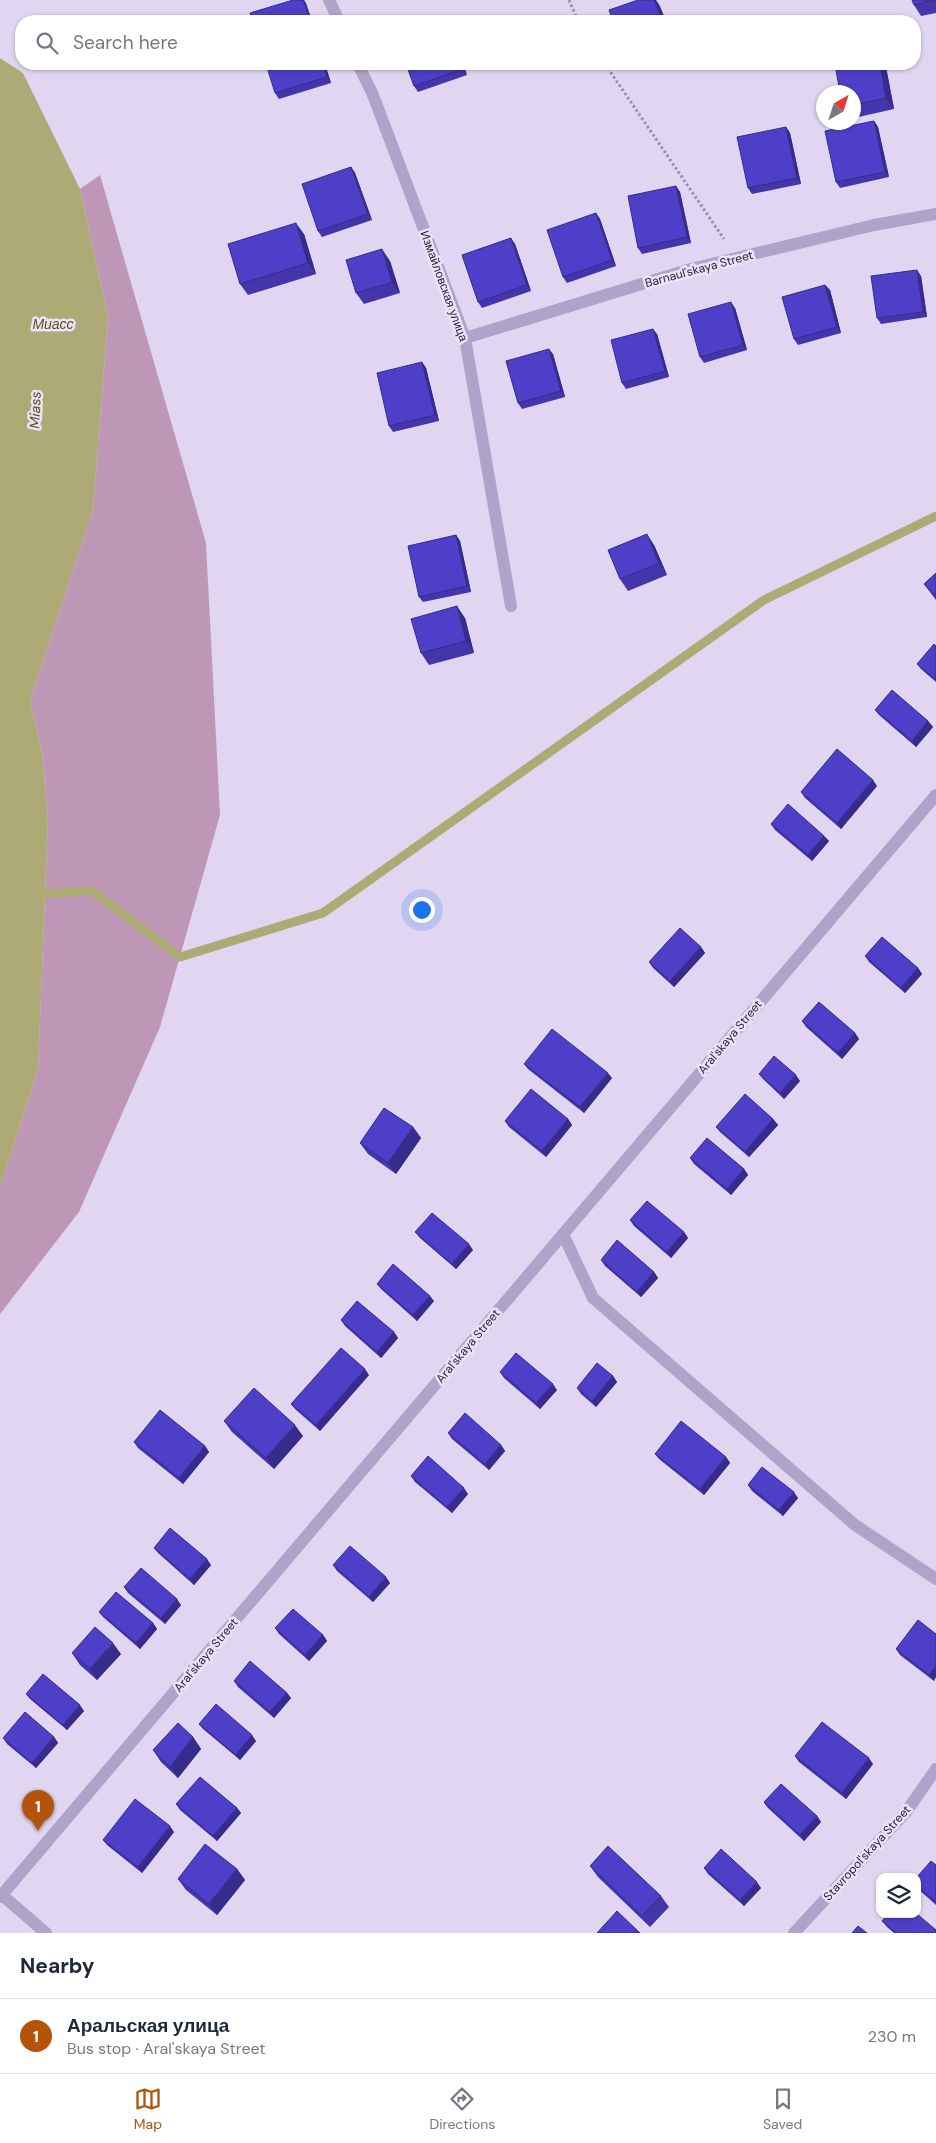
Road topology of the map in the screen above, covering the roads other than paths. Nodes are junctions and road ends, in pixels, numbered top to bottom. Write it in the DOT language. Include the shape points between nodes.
graph roads {
  1 [pos="329,0"];
  2 [pos="336,15"];
  3 [pos="361,70"];
  4 [pos="936,214"];
  5 [pos="465,338"];
  6 [pos="511,606"];
  7 [pos="936,795"];
  8 [pos="563,1234"];
  9 [pos="936,1580"];
  10 [pos="936,1769"];
  11 [pos="1,1896"];
  12 [pos="46,1933"];
  13 [pos="794,1933"];
  1 -- 2 [label="street"];
  3 -- 5 [label="street, Измайловская улица"];
  4 -- 5 [label="street, Barnaul'skaya Street" via="874,225 691,269"];
  5 -- 6 [label="street, Измайловская улица"];
  7 -- 8 [label="street, Aral'skaya Street"];
  8 -- 9 [label="street" via="593,1298 855,1525"];
  8 -- 11 [label="street, Aral'skaya Street"];
  10 -- 13 [label="street, Stavropol'skaya Street" via="906,1812"];
  11 -- 12 [label="street"];
}
